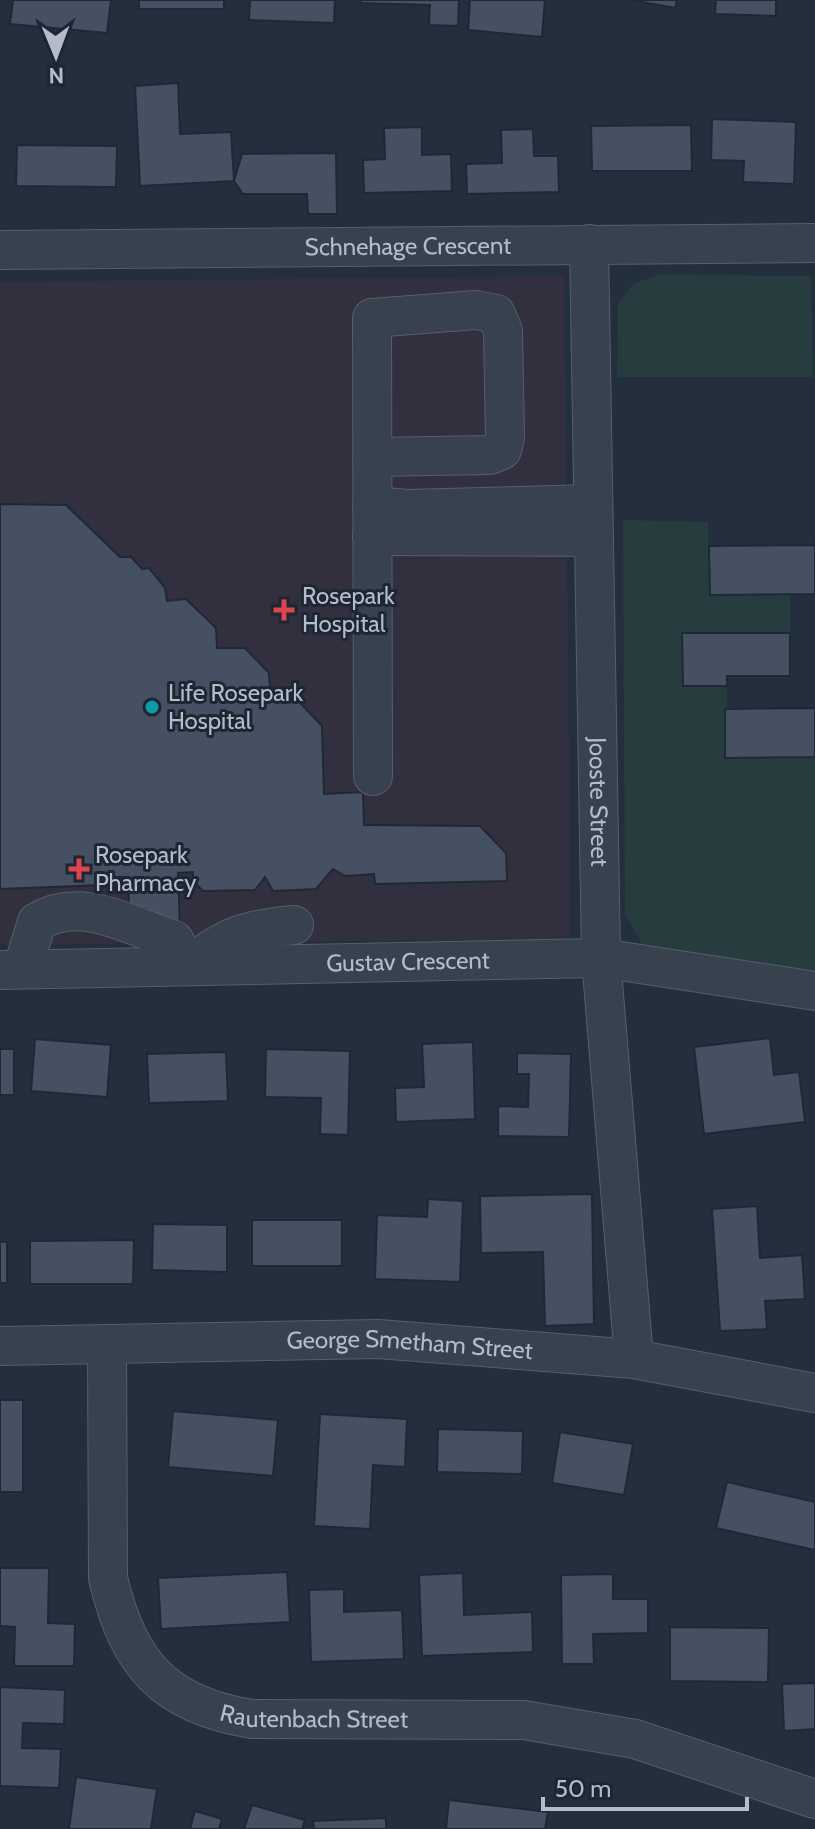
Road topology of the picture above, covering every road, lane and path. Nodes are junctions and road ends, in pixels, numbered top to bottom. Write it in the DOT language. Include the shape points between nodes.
graph roads {
  1 [pos="815,243"];
  2 [pos="589,244"];
  3 [pos="0,250"];
  4 [pos="372,457"];
  5 [pos="372,521"];
  6 [pos="593,521"];
  7 [pos="373,776"];
  8 [pos="294,925"];
  9 [pos="601,958"];
  10 [pos="189,966"];
  11 [pos="13,970"];
  12 [pos="815,991"];
  13 [pos="0,1346"];
  14 [pos="107,1346"];
  15 [pos="634,1359"];
  16 [pos="815,1393"];
  17 [pos="815,1799"];
  1 -- 2 [label="street, Schnehage Crescent"];
  2 -- 3 [label="street, Schnehage Crescent"];
  2 -- 6 [label="street, Jooste Street"];
  4 -- 4 [label="street" via="372,318 476,310 496,314 503,331 502,450 490,455"];
  4 -- 5 [label="street"];
  5 -- 6 [label="street"];
  5 -- 7 [label="street"];
  6 -- 9 [label="street, Jooste Street"];
  8 -- 10 [label="street" via="226,938"];
  9 -- 10 [label="street, Gustav Crescent"];
  9 -- 12 [label="street, Gustav Crescent"];
  9 -- 15 [label="street, Jooste Street"];
  10 -- 11 [label="street, Gustav Crescent"];
  10 -- 11 [label="street" via="174,940 94,910 68,910 37,922 27,954"];
  13 -- 14 [label="street, George Smetham Street"];
  14 -- 15 [label="street, George Smetham Street" via="378,1339"];
  14 -- 17 [label="street, Rautenbach Street" via="108,1578 127,1637 148,1669 179,1697 220,1714 252,1719 524,1720 591,1730 675,1751"];
  15 -- 16 [label="street, George Smetham Street"];
}
